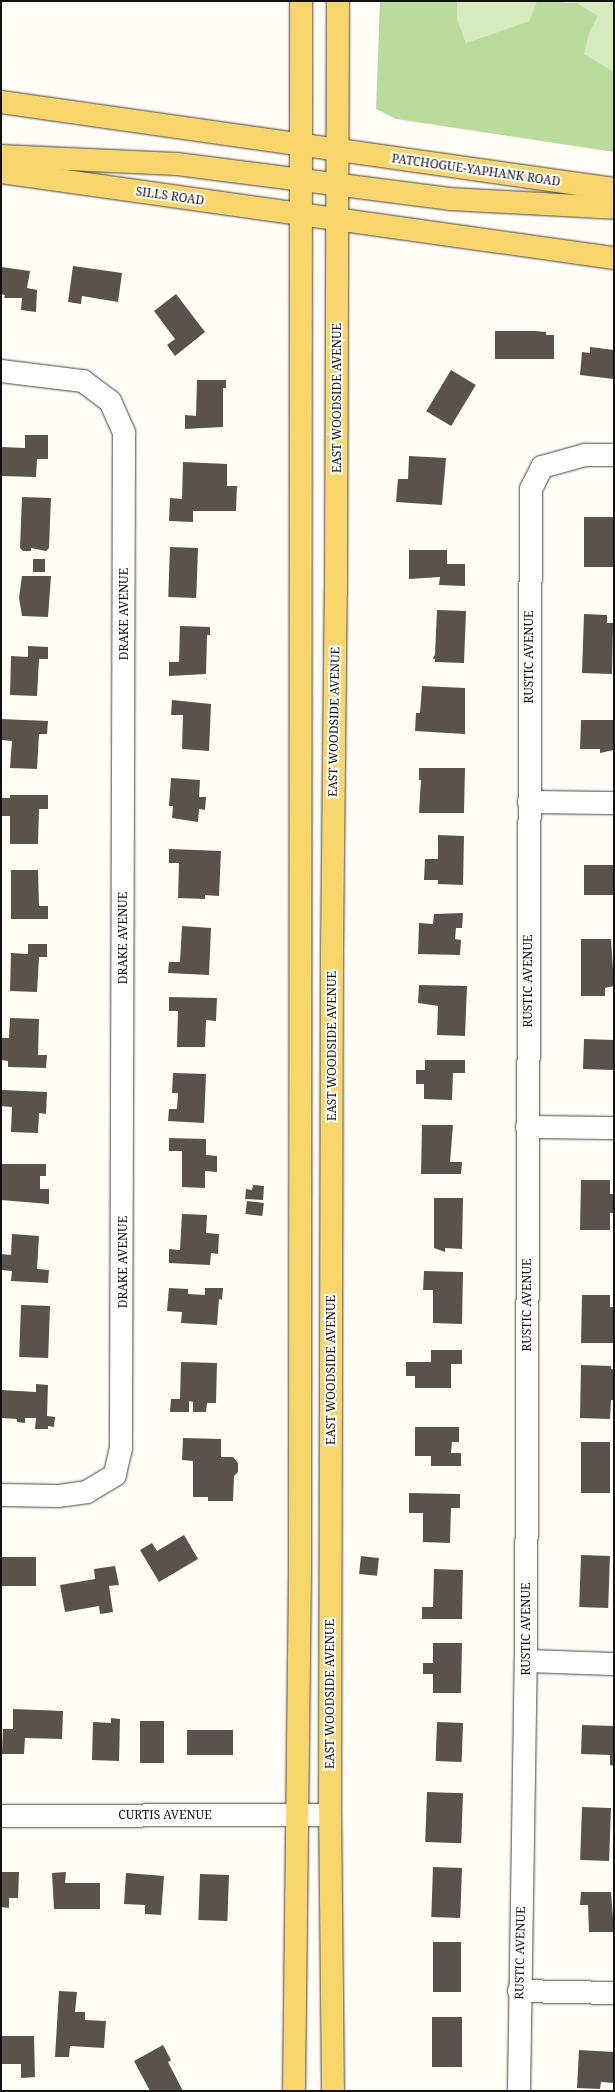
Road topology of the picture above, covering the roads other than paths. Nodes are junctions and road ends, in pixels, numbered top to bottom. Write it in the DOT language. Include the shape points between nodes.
graph roads {
  1 [pos="301,1"];
  2 [pos="338,1"];
  3 [pos="1,102"];
  4 [pos="300,144"];
  5 [pos="338,150"];
  6 [pos="1,156"];
  7 [pos="1,172"];
  8 [pos="300,180"];
  9 [pos="338,185"];
  10 [pos="614,189"];
  11 [pos="614,208"];
  12 [pos="300,214"];
  13 [pos="338,220"];
  14 [pos="614,258"];
  15 [pos="1,371"];
  16 [pos="614,455"];
  17 [pos="529,802"];
  18 [pos="614,804"];
  19 [pos="527,1127"];
  20 [pos="614,1128"];
  21 [pos="1,1494"];
  22 [pos="526,1662"];
  23 [pos="614,1664"];
  24 [pos="299,1815"];
  25 [pos="330,1815"];
  26 [pos="1,1816"];
  27 [pos="519,1991"];
  28 [pos="614,1993"];
  29 [pos="294,2091"];
  30 [pos="332,2091"];
  31 [pos="519,2091"];
  1 -- 4 [label="main road"];
  2 -- 5 [label="main road, EAST WOODSIDE AVENUE"];
  3 -- 4 [label="main road"];
  4 -- 5 [label="main road"];
  4 -- 8 [label="main road"];
  5 -- 9 [label="main road, EAST WOODSIDE AVENUE"];
  5 -- 10 [label="main road, PATCHOGUE-YAPHANK ROAD"];
  6 -- 8 [label="main road" via="170,163"];
  7 -- 12 [label="main road, SILLS ROAD"];
  8 -- 9 [label="main road"];
  8 -- 12 [label="main road"];
  9 -- 11 [label="main road" via="457,199"];
  9 -- 13 [label="main road, EAST WOODSIDE AVENUE"];
  12 -- 13 [label="main road, SILLS ROAD"];
  12 -- 24 [label="main road"];
  13 -- 14 [label="main road"];
  13 -- 25 [label="main road, EAST WOODSIDE AVENUE" via="332,953"];
  15 -- 21 [label="street, DRAKE AVENUE" via="83,381 110,401 124,434 121,1448 115,1475 88,1492 58,1496"];
  16 -- 17 [label="street, RUSTIC AVENUE" via="585,455 542,467 530,489"];
  17 -- 18 [label="street"];
  17 -- 19 [label="street, RUSTIC AVENUE"];
  19 -- 20 [label="street"];
  19 -- 22 [label="street, RUSTIC AVENUE"];
  22 -- 23 [label="street"];
  22 -- 27 [label="street, RUSTIC AVENUE"];
  24 -- 25 [label="street, CURTIS AVENUE"];
  24 -- 26 [label="street, CURTIS AVENUE"];
  24 -- 29 [label="main road"];
  25 -- 30 [label="main road, EAST WOODSIDE AVENUE"];
  27 -- 28 [label="street"];
  27 -- 31 [label="street, RUSTIC AVENUE"];
}
